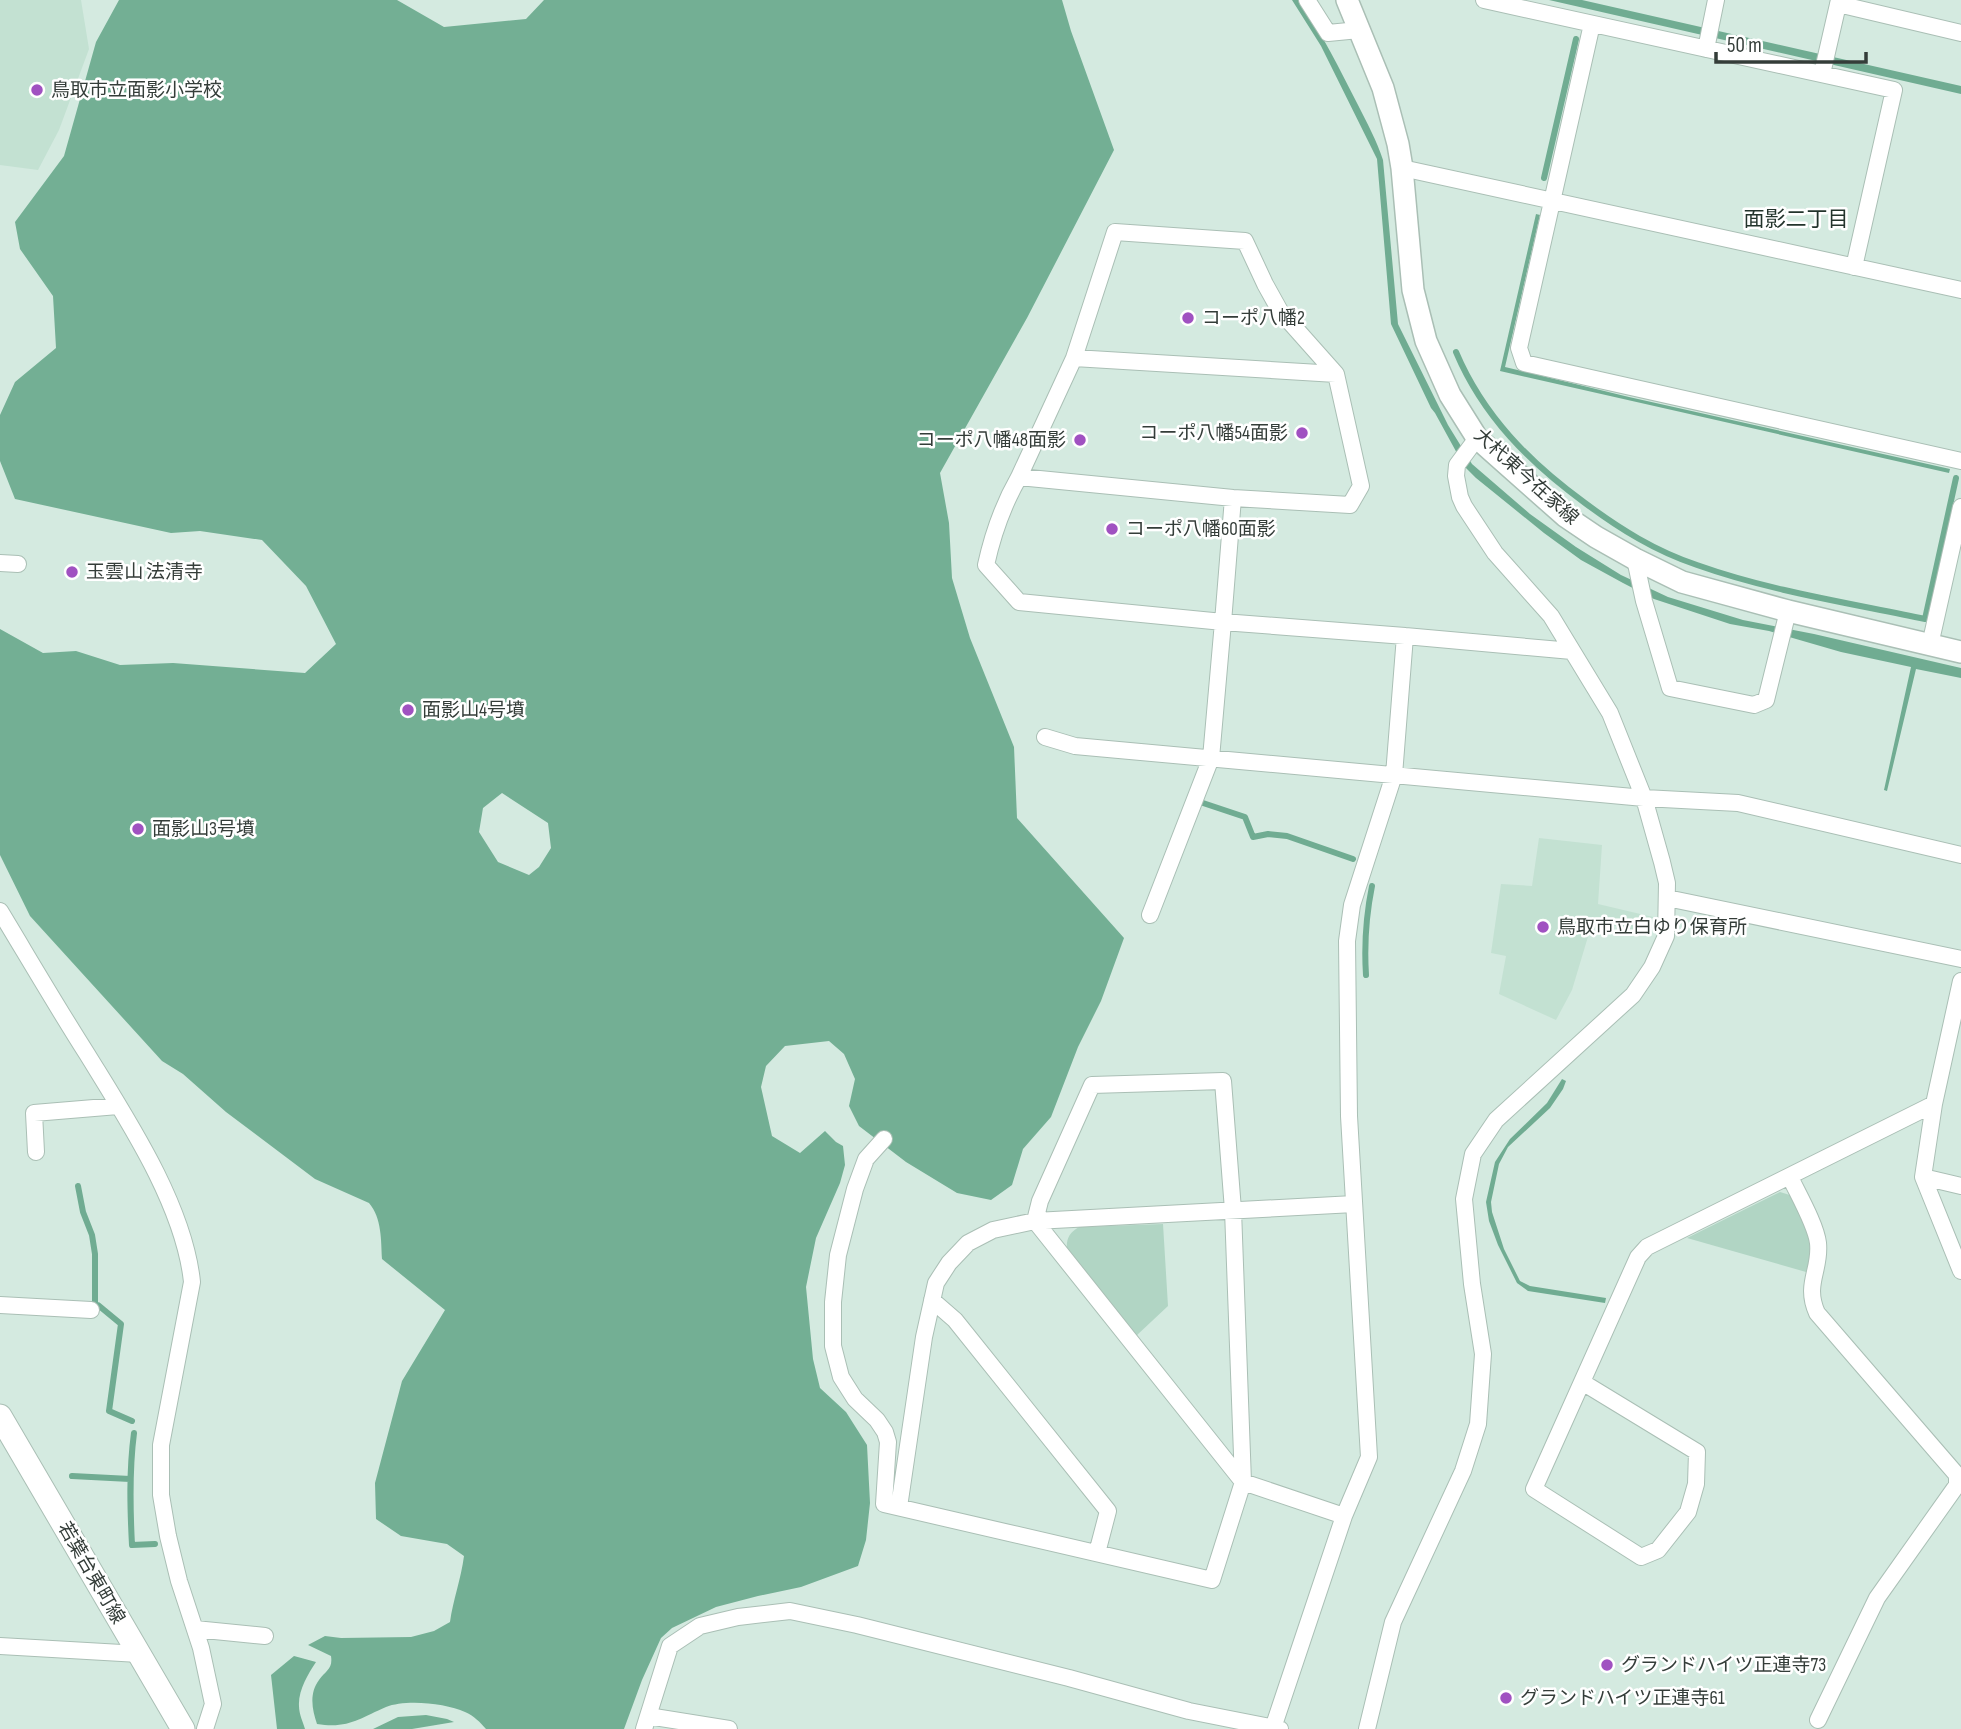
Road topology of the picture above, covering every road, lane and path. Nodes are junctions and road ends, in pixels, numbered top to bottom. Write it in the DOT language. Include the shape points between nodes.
graph roads {
  1 [pos="1307,0"];
  2 [pos="1347,0"];
  3 [pos="1485,0"];
  4 [pos="1716,0"];
  5 [pos="1508,2"];
  6 [pos="1838,2"];
  7 [pos="1592,24"];
  8 [pos="1359,30"];
  9 [pos="1961,33"];
  10 [pos="1706,49"];
  11 [pos="1822,74"];
  12 [pos="1402,168"];
  13 [pos="1553,200"];
  14 [pos="1854,267"];
  15 [pos="1961,290"];
  16 [pos="1074,358"];
  17 [pos="1336,374"];
  18 [pos="1477,438"];
  19 [pos="1961,461"];
  20 [pos="1019,477"];
  21 [pos="1233,498"];
  22 [pos="1961,507"];
  23 [pos="1635,559"];
  24 [pos="0,563"];
  25 [pos="18,564"];
  26 [pos="1786,618"];
  27 [pos="1223,622"];
  28 [pos="1405,636"];
  29 [pos="1930,645"];
  30 [pos="1573,651"];
  31 [pos="1961,652"];
  32 [pos="1045,737"];
  33 [pos="1211,758"];
  34 [pos="1394,775"];
  35 [pos="1644,798"];
  36 [pos="1961,855"];
  37 [pos="1667,898"];
  38 [pos="0,911"];
  39 [pos="1150,915"];
  40 [pos="1961,959"];
  41 [pos="1961,981"];
  42 [pos="1934,1104"];
  43 [pos="118,1106"];
  44 [pos="884,1139"];
  45 [pos="36,1152"];
  46 [pos="1790,1177"];
  47 [pos="1923,1177"];
  48 [pos="1961,1186"];
  49 [pos="1354,1203"];
  50 [pos="1233,1209"];
  51 [pos="1035,1221"];
  52 [pos="1961,1271"];
  53 [pos="932,1300"];
  54 [pos="0,1305"];
  55 [pos="91,1310"];
  56 [pos="1582,1382"];
  57 [pos="0,1416"];
  58 [pos="1243,1482"];
  59 [pos="898,1507"];
  60 [pos="1344,1516"];
  61 [pos="1097,1553"];
  62 [pos="195,1629"];
  63 [pos="265,1636"];
  64 [pos="0,1646"];
  65 [pos="139,1654"];
  66 [pos="1818,1720"];
  67 [pos="646,1722"];
  68 [pos="1277,1728"];
  69 [pos="183,1729"];
  70 [pos="205,1729"];
  71 [pos="729,1729"];
  72 [pos="1367,1729"];
  1 -- 8 [label="street" via="1328,33"];
  2 -- 8 [label="street, 大杙東今在家線"];
  3 -- 5 [label="street"];
  4 -- 10 [label="street"];
  5 -- 7 [label="street"];
  6 -- 9 [label="street"];
  6 -- 11 [label="street"];
  7 -- 10 [label="street"];
  7 -- 13 [label="street"];
  8 -- 12 [label="street, 大杙東今在家線" via="1383,88"];
  10 -- 11 [label="street"];
  11 -- 14 [label="street" via="1894,90"];
  12 -- 13 [label="street"];
  12 -- 18 [label="street, 大杙東今在家線" via="1412,290 1426,341 1450,395"];
  13 -- 14 [label="street"];
  13 -- 19 [label="street" via="1519,348 1524,363"];
  14 -- 15 [label="street"];
  16 -- 17 [label="street"];
  16 -- 17 [label="street" via="1115,232 1245,241 1280,311"];
  16 -- 20 [label="street"];
  17 -- 21 [label="street" via="1361,486 1350,505"];
  18 -- 23 [label="street, 大杙東今在家線" via="1564,516"];
  18 -- 30 [label="street" via="1457,465 1464,506"];
  20 -- 21 [label="street"];
  20 -- 27 [label="street" via="1006,501 986,565 1019,603"];
  21 -- 27 [label="street"];
  22 -- 29 [label="street"];
  23 -- 26 [label="street, 大杙東今在家線" via="1682,582"];
  23 -- 26 [label="street" via="1670,688 1754,705 1766,700"];
  24 -- 25 [label="street"];
  26 -- 29 [label="street, 大杙東今在家線"];
  27 -- 28 [label="street"];
  27 -- 33 [label="street"];
  28 -- 30 [label="street"];
  28 -- 34 [label="street"];
  29 -- 31 [label="street, 大杙東今在家線"];
  30 -- 35 [label="street" via="1610,713"];
  32 -- 33 [label="street" via="1075,746"];
  33 -- 34 [label="street"];
  33 -- 39 [label="street"];
  34 -- 35 [label="street"];
  34 -- 49 [label="street" via="1352,905 1347,941"];
  35 -- 36 [label="street" via="1738,803"];
  35 -- 37 [label="street"];
  37 -- 40 [label="street"];
  37 -- 72 [label="street" via="1666,936 1633,995 1496,1120 1473,1154 1464,1199 1483,1354 1478,1424 1463,1471 1393,1622"];
  38 -- 43 [label="street"];
  41 -- 42 [label="street"];
  42 -- 46 [label="street"];
  42 -- 47 [label="street"];
  43 -- 45 [label="street" via="34,1113"];
  43 -- 62 [label="street" via="169,1201 189,1258 192,1282 161,1445 161,1495 179,1581"];
  44 -- 59 [label="street" via="866,1159 838,1255 832,1346 841,1377 886,1432 884,1504"];
  46 -- 56 [label="street" via="1647,1247 1638,1257"];
  46 -- 66 [label="street" via="1818,1243 1811,1289 1817,1314 1957,1475 1957,1485 1877,1598"];
  47 -- 48 [label="street"];
  47 -- 52 [label="street"];
  49 -- 50 [label="street"];
  49 -- 60 [label="street" via="1369,1457"];
  50 -- 51 [label="street"];
  50 -- 51 [label="street" via="1223,1081 1092,1085"];
  50 -- 58 [label="street"];
  51 -- 53 [label="street" via="993,1230 968,1243 936,1283"];
  51 -- 58 [label="street"];
  53 -- 59 [label="street"];
  53 -- 61 [label="street" via="955,1320 1108,1511"];
  54 -- 55 [label="street"];
  56 -- 56 [label="street" via="1534,1489 1641,1557 1658,1550 1688,1512 1696,1484 1697,1452"];
  57 -- 65 [label="main road, 若葉台東町線"];
  58 -- 60 [label="street"];
  58 -- 61 [label="street" via="1212,1580"];
  59 -- 61 [label="street"];
  60 -- 68 [label="street"];
  62 -- 63 [label="street"];
  62 -- 70 [label="street" via="213,1704"];
  64 -- 65 [label="street"];
  65 -- 69 [label="main road, 若葉台東町線"];
  67 -- 68 [label="street" via="670,1646 699,1626 790,1611 1189,1711"];
  67 -- 71 [label="street"];
}
